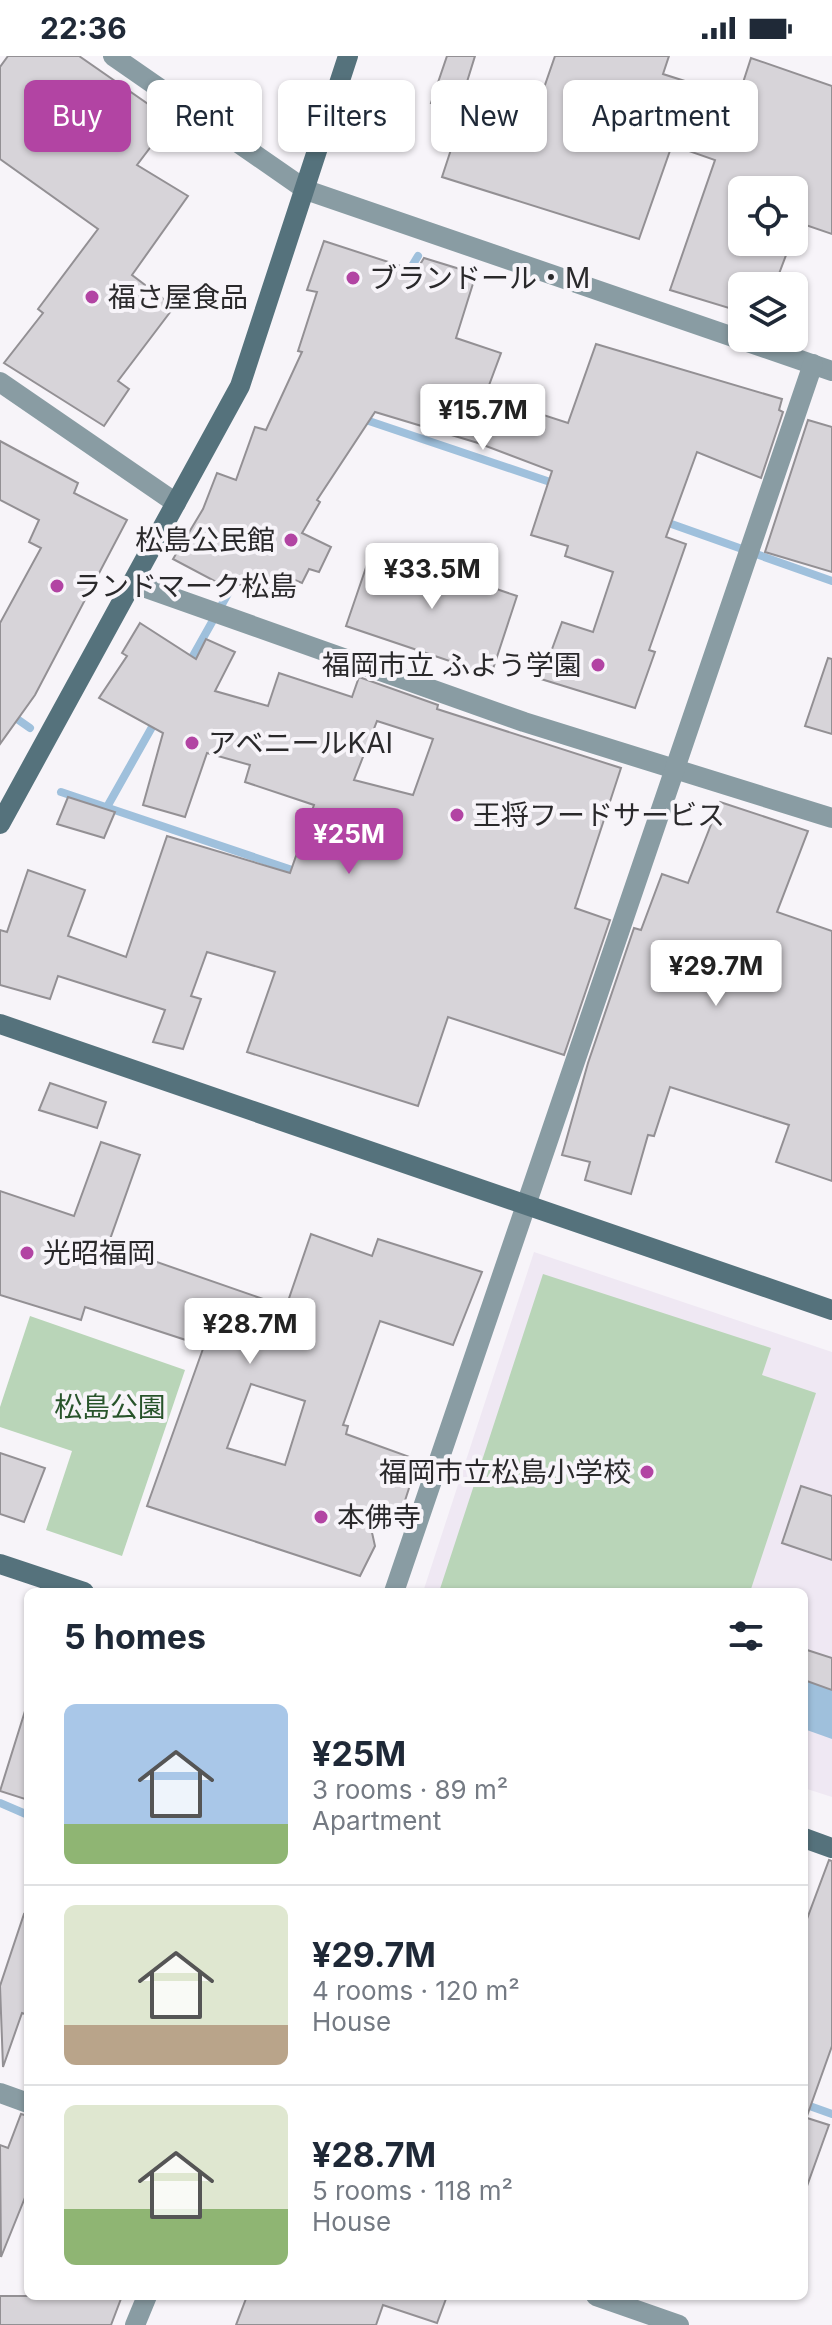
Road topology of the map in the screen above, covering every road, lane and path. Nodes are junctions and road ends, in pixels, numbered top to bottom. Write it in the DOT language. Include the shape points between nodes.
graph roads {
  1 [pos="113,56"];
  2 [pos="348,56"];
  3 [pos="306,190"];
  4 [pos="823,368"];
  5 [pos="0,382"];
  6 [pos="176,503"];
  7 [pos="132,583"];
  8 [pos="674,769"];
  9 [pos="832,818"];
  10 [pos="0,824"];
  11 [pos="0,1024"];
  12 [pos="525,1206"];
  13 [pos="832,1310"];
  14 [pos="0,1564"];
  15 [pos="72,1588"];
  16 [pos="395,1588"];
  17 [pos="808,1839"];
  18 [pos="832,1848"];
  19 [pos="0,2093"];
  20 [pos="24,2102"];
  21 [pos="145,2300"];
  22 [pos="606,2300"];
  23 [pos="666,2323"];
  24 [pos="135,2325"];
  1 -- 3 [label="street"];
  2 -- 3 [label="street"];
  3 -- 4 [label="street"];
  3 -- 6 [label="street" via="240,386"];
  4 -- 8 [label="street"];
  5 -- 6 [label="street"];
  6 -- 7 [label="street"];
  7 -- 8 [label="street" via="524,722"];
  7 -- 10 [label="street"];
  8 -- 9 [label="street"];
  8 -- 12 [label="street"];
  11 -- 12 [label="street"];
  12 -- 13 [label="street"];
  12 -- 16 [label="street"];
  14 -- 15 [label="street"];
  17 -- 18 [label="street"];
  19 -- 20 [label="street"];
  21 -- 24 [label="street"];
  22 -- 23 [label="street"];
}
